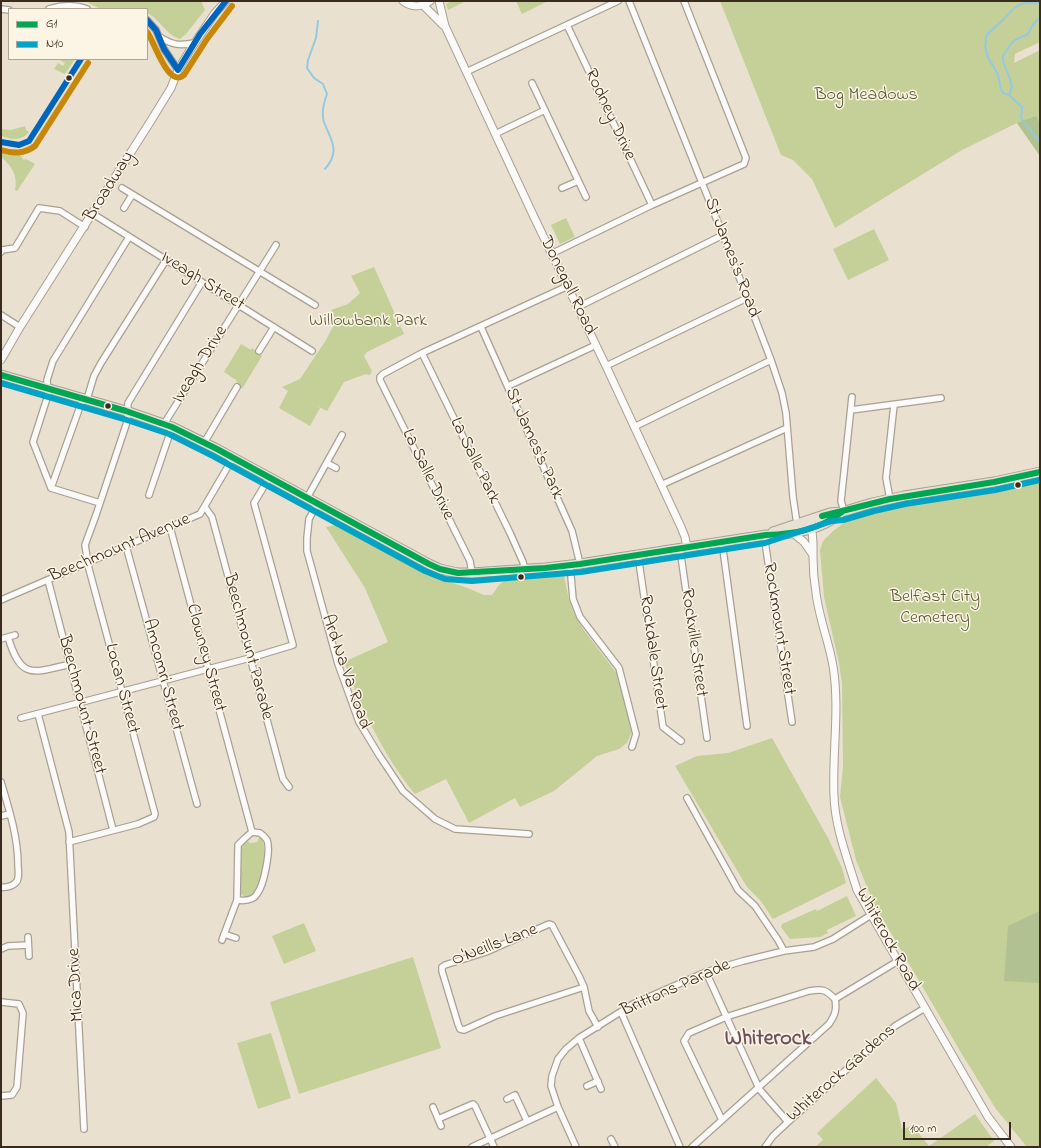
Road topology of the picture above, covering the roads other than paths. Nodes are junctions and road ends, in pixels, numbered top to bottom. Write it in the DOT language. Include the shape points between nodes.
graph roads {
  1 [pos="217,1"];
  2 [pos="226,1"];
  3 [pos="404,1"];
  4 [pos="430,1"];
  5 [pos="439,1"];
  6 [pos="618,1"];
  7 [pos="629,1"];
  8 [pos="684,1"];
  9 [pos="423,5"];
  10 [pos="52,8"];
  11 [pos="82,8"];
  12 [pos="215,13"];
  13 [pos="148,21"];
  14 [pos="567,25"];
  15 [pos="445,26"];
  16 [pos="160,37"];
  17 [pos="194,43"];
  18 [pos="178,70"];
  19 [pos="466,72"];
  20 [pos="532,83"];
  21 [pos="544,110"];
  22 [pos="495,134"];
  23 [pos="578,181"];
  24 [pos="701,183"];
  25 [pos="122,188"];
  26 [pos="562,188"];
  27 [pos="132,195"];
  28 [pos="586,197"];
  29 [pos="652,205"];
  30 [pos="124,208"];
  31 [pos="93,214"];
  32 [pos="85,227"];
  33 [pos="723,235"];
  34 [pos="129,237"];
  35 [pos="276,245"];
  36 [pos="2,251"];
  37 [pos="551,254"];
  38 [pos="166,260"];
  39 [pos="259,271"];
  40 [pos="202,282"];
  41 [pos="568,286"];
  42 [pos="747,298"];
  43 [pos="238,305"];
  44 [pos="315,305"];
  45 [pos="578,307"];
  46 [pos="1,314"];
  47 [pos="20,327"];
  48 [pos="274,327"];
  49 [pos="480,327"];
  50 [pos="596,345"];
  51 [pos="259,351"];
  52 [pos="312,351"];
  53 [pos="422,353"];
  54 [pos="1,360"];
  55 [pos="771,360"];
  56 [pos="606,366"];
  57 [pos="1,375"];
  58 [pos="508,386"];
  59 [pos="47,388"];
  60 [pos="237,388"];
  61 [pos="852,397"];
  62 [pos="85,398"];
  63 [pos="941,398"];
  64 [pos="894,405"];
  65 [pos="851,410"];
  66 [pos="127,411"];
  67 [pos="168,426"];
  68 [pos="634,427"];
  69 [pos="787,428"];
  70 [pos="342,435"];
  71 [pos="204,443"];
  72 [pos="233,458"];
  73 [pos="326,463"];
  74 [pos="336,468"];
  75 [pos="1040,472"];
  76 [pos="269,478"];
  77 [pos="662,485"];
  78 [pos="52,488"];
  79 [pos="149,495"];
  80 [pos="307,498"];
  81 [pos="890,499"];
  82 [pos="100,503"];
  83 [pos="318,504"];
  84 [pos="205,507"];
  85 [pos="843,512"];
  86 [pos="810,525"];
  87 [pos="170,527"];
  88 [pos="795,529"];
  89 [pos="765,535"];
  90 [pos="722,542"];
  91 [pos="126,546"];
  92 [pos="683,548"];
  93 [pos="638,555"];
  94 [pos="813,555"];
  95 [pos="88,563"];
  96 [pos="580,564"];
  97 [pos="570,565"];
  98 [pos="525,569"];
  99 [pos="472,573"];
  100 [pos="48,580"];
  101 [pos="1,600"];
  102 [pos="15,634"];
  103 [pos="8,637"];
  104 [pos="1,639"];
  105 [pos="250,658"];
  106 [pos="71,664"];
  107 [pos="208,669"];
  108 [pos="163,680"];
  109 [pos="122,692"];
  110 [pos="80,702"];
  111 [pos="38,714"];
  112 [pos="21,718"];
  113 [pos="792,722"];
  114 [pos="747,726"];
  115 [pos="707,738"];
  116 [pos="681,741"];
  117 [pos="632,747"];
  118 [pos="1,782"];
  119 [pos="289,787"];
  120 [pos="687,798"];
  121 [pos="197,804"];
  122 [pos="10,814"];
  123 [pos="1,816"];
  124 [pos="113,830"];
  125 [pos="252,832"];
  126 [pos="529,834"];
  127 [pos="69,842"];
  128 [pos="1,888"];
  129 [pos="237,900"];
  130 [pos="871,915"];
  131 [pos="224,934"];
  132 [pos="28,937"];
  133 [pos="236,938"];
  134 [pos="222,940"];
  135 [pos="28,945"];
  136 [pos="1,949"];
  137 [pos="784,951"];
  138 [pos="29,956"];
  139 [pos="898,961"];
  140 [pos="706,972"];
  141 [pos="584,987"];
  142 [pos="835,999"];
  143 [pos="1,1002"];
  144 [pos="925,1008"];
  145 [pos="621,1012"];
  146 [pos="726,1017"];
  147 [pos="598,1027"];
  148 [pos="579,1038"];
  149 [pos="598,1081"];
  150 [pos="587,1086"];
  151 [pos="758,1087"];
  152 [pos="601,1089"];
  153 [pos="1,1096"];
  154 [pos="507,1099"];
  155 [pos="433,1107"];
  156 [pos="558,1107"];
  157 [pos="438,1119"];
  158 [pos="722,1120"];
  159 [pos="527,1121"];
  160 [pos="788,1122"];
  161 [pos="441,1126"];
  162 [pos="84,1129"];
  163 [pos="490,1138"];
  164 [pos="611,1139"];
  165 [pos="613,1146"];
  166 [pos="472,1147"];
  167 [pos="494,1147"];
  168 [pos="576,1147"];
  169 [pos="680,1147"];
  170 [pos="692,1147"];
  171 [pos="765,1147"];
  172 [pos="1011,1147"];
  1 -- 12 [label="street, Broadway"];
  2 -- 12 [label="street, Broadway"];
  3 -- 9 [label="street" via="410,5"];
  4 -- 9 [label="street"];
  5 -- 15 [label="street, Donegall Road"];
  6 -- 14 [label="street"];
  7 -- 24 [label="street, St James's Road"];
  8 -- 24 [label="street" via="746,158 744,164"];
  9 -- 15 [label="street, Donegall Road"];
  10 -- 11 [label="street" via="66,5"];
  12 -- 17 [label="street, Broadway"];
  13 -- 16 [label="street"];
  14 -- 19 [label="street"];
  14 -- 29 [label="street, Rodney Drive"];
  15 -- 19 [label="street, Donegall Road"];
  16 -- 17 [label="street" via="173,45"];
  16 -- 18 [label="street" via="164,49"];
  17 -- 18 [label="street, Broadway"];
  18 -- 31 [label="street, Broadway" via="171,88"];
  19 -- 22 [label="street, Donegall Road"];
  20 -- 21 [label="street"];
  21 -- 22 [label="street"];
  21 -- 23 [label="street"];
  22 -- 37 [label="street, Donegall Road"];
  23 -- 26 [label="street"];
  23 -- 28 [label="street"];
  24 -- 29 [label="street"];
  24 -- 33 [label="street, St James's Road"];
  25 -- 27 [label="street"];
  27 -- 30 [label="street"];
  27 -- 39 [label="street"];
  29 -- 37 [label="street"];
  31 -- 32 [label="street, Broadway"];
  31 -- 34 [label="street, Iveagh Street"];
  32 -- 36 [label="street" via="60,212 39,208 15,248"];
  32 -- 47 [label="street, Broadway"];
  33 -- 42 [label="street, St James's Road"];
  33 -- 45 [label="street"];
  34 -- 38 [label="street, Iveagh Street"];
  34 -- 59 [label="street" via="53,361"];
  35 -- 39 [label="street, Iveagh Drive"];
  37 -- 41 [label="street, Donegall Road"];
  38 -- 40 [label="street, Iveagh Street"];
  38 -- 62 [label="street" via="101,363"];
  39 -- 43 [label="street, Iveagh Drive"];
  39 -- 44 [label="street"];
  40 -- 43 [label="street, Iveagh Street"];
  40 -- 66 [label="street, Locan Street" via="129,400"];
  41 -- 45 [label="street, Donegall Road"];
  41 -- 49 [label="street"];
  42 -- 55 [label="street, St James's Road"];
  42 -- 56 [label="street"];
  43 -- 48 [label="street, Iveagh Street"];
  43 -- 67 [label="street, Iveagh Drive"];
  45 -- 50 [label="street, Donegall Road"];
  46 -- 47 [label="street"];
  47 -- 54 [label="street, Broadway"];
  48 -- 51 [label="street"];
  48 -- 52 [label="street, Iveagh Street"];
  49 -- 53 [label="street"];
  49 -- 58 [label="street, St James's Park"];
  50 -- 56 [label="street, Donegall Road"];
  50 -- 58 [label="street"];
  53 -- 98 [label="street, La Salle Park"];
  53 -- 99 [label="street, La Salle Drive" via="383,374 380,380 470,562"];
  55 -- 68 [label="street"];
  55 -- 69 [label="street, St James's Road" via="782,393"];
  56 -- 68 [label="street, Donegall Road"];
  57 -- 59 [label="main road"];
  58 -- 96 [label="street, St James's Park" via="572,532"];
  59 -- 62 [label="main road"];
  59 -- 78 [label="street" via="48,395 33,442"];
  60 -- 71 [label="street"];
  61 -- 65 [label="street"];
  62 -- 66 [label="main road"];
  62 -- 78 [label="street"];
  63 -- 64 [label="street"];
  64 -- 65 [label="street"];
  64 -- 81 [label="street" via="886,478"];
  65 -- 85 [label="street" via="841,501"];
  66 -- 67 [label="main road"];
  66 -- 82 [label="street, Locan Street" via="127,422"];
  67 -- 71 [label="main road"];
  67 -- 79 [label="street, Iveagh Drive"];
  68 -- 77 [label="street, Donegall Road"];
  69 -- 77 [label="street"];
  69 -- 88 [label="street, St James's Road"];
  70 -- 73 [label="street"];
  71 -- 72 [label="main road"];
  72 -- 76 [label="main road"];
  72 -- 84 [label="street, Beechmount Avenue"];
  73 -- 74 [label="street"];
  73 -- 80 [label="street"];
  75 -- 81 [label="main road"];
  76 -- 80 [label="main road"];
  76 -- 105 [label="street" via="254,503 293,645"];
  77 -- 92 [label="street, Donegall Road" via="685,537"];
  78 -- 82 [label="street"];
  80 -- 83 [label="main road"];
  81 -- 85 [label="main road"];
  82 -- 95 [label="street, Locan Street" via="85,545"];
  83 -- 99 [label="main road" via="440,569"];
  83 -- 126 [label="street, Ard Na Va Road" via="309,519 307,551 338,664 359,722 378,755 403,791 434,819 455,829"];
  84 -- 87 [label="street, Beechmount Avenue" via="200,514"];
  84 -- 105 [label="street, Beechmount Parade" via="212,517"];
  85 -- 86 [label="main road" via="830,513"];
  86 -- 88 [label="main road"];
  86 -- 94 [label="street, Whiterock Road"];
  87 -- 91 [label="street, Beechmount Avenue"];
  87 -- 107 [label="street, Clowney Street"];
  88 -- 89 [label="main road"];
  88 -- 94 [label="street"];
  89 -- 90 [label="main road"];
  89 -- 113 [label="street, Rockmount Street"];
  90 -- 92 [label="main road"];
  90 -- 114 [label="street"];
  91 -- 95 [label="street, Beechmount Avenue"];
  91 -- 108 [label="street, Amcomri Street"];
  92 -- 93 [label="main road"];
  92 -- 115 [label="street, Rockville Street"];
  93 -- 96 [label="main road"];
  93 -- 116 [label="street, Rockdale Street" via="663,728"];
  94 -- 130 [label="street, Whiterock Road" via="816,594 833,666 836,714 836,814 857,890"];
  95 -- 100 [label="street, Beechmount Avenue"];
  95 -- 109 [label="street, Locan Street"];
  96 -- 97 [label="main road"];
  97 -- 98 [label="main road"];
  97 -- 117 [label="street" via="573,599 580,617 619,668 636,734"];
  98 -- 99 [label="main road"];
  100 -- 101 [label="street, Beechmount Avenue"];
  100 -- 106 [label="street, Beechmount Street"];
  102 -- 103 [label="street"];
  103 -- 104 [label="street"];
  103 -- 106 [label="street" via="19,664 30,671 43,671"];
  105 -- 107 [label="street"];
  105 -- 119 [label="street, Beechmount Parade" via="283,779"];
  106 -- 110 [label="street, Beechmount Street"];
  107 -- 108 [label="street"];
  107 -- 125 [label="street, Clowney Street"];
  108 -- 109 [label="street"];
  108 -- 121 [label="street, Amcomri Street"];
  109 -- 110 [label="street"];
  109 -- 124 [label="street, Locan Street" via="155,814 151,820"];
  110 -- 111 [label="street"];
  110 -- 124 [label="street, Beechmount Street"];
  111 -- 112 [label="street"];
  111 -- 127 [label="street, Mica Drive"];
  118 -- 122 [label="street"];
  120 -- 137 [label="street" via="738,890 755,906"];
  122 -- 123 [label="street"];
  122 -- 128 [label="street" via="18,858 18,879 14,885"];
  124 -- 127 [label="street"];
  125 -- 129 [label="street" via="238,845"];
  125 -- 129 [label="street" via="260,833 267,840 269,850 266,868 257,894 249,900"];
  127 -- 162 [label="street, Mica Drive"];
  129 -- 131 [label="street"];
  130 -- 137 [label="street, Brittons Parade" via="814,947"];
  130 -- 139 [label="street, Whiterock Road"];
  131 -- 133 [label="street"];
  131 -- 134 [label="street"];
  132 -- 135 [label="street"];
  135 -- 136 [label="street"];
  135 -- 138 [label="street"];
  137 -- 140 [label="street, Brittons Parade"];
  139 -- 142 [label="street"];
  139 -- 144 [label="street, Whiterock Road"];
  140 -- 145 [label="street, Brittons Parade" via="633,1004"];
  140 -- 146 [label="street"];
  141 -- 141 [label="street, O'Neills Lane" via="495,1016 464,1030 458,1024 442,967 486,952 549,924 554,928"];
  141 -- 147 [label="street, O'Neills Lane" via="589,1011"];
  142 -- 146 [label="street" via="821,989 808,991"];
  142 -- 151 [label="street" via="837,1007 829,1024"];
  143 -- 153 [label="street" via="19,1004 23,1013 17,1087 12,1095"];
  144 -- 160 [label="street, Whiterock Gardens" via="895,1026"];
  144 -- 172 [label="street, Whiterock Road" via="988,1117"];
  145 -- 147 [label="street, Brittons Parade"];
  145 -- 169 [label="street"];
  146 -- 151 [label="street"];
  146 -- 158 [label="street" via="689,1032 684,1040"];
  147 -- 148 [label="street, Brittons Parade"];
  148 -- 149 [label="street"];
  148 -- 156 [label="street, Brittons Parade" via="566,1048 554,1066 551,1086"];
  149 -- 150 [label="street"];
  149 -- 152 [label="street"];
  151 -- 158 [label="street"];
  151 -- 160 [label="street"];
  154 -- 159 [label="street" via="515,1095"];
  155 -- 157 [label="street"];
  156 -- 159 [label="street"];
  156 -- 168 [label="street"];
  157 -- 161 [label="street"];
  157 -- 163 [label="street" via="473,1104"];
  158 -- 170 [label="street"];
  159 -- 163 [label="street"];
  160 -- 171 [label="street, Whiterock Gardens"];
  163 -- 166 [label="street"];
  163 -- 167 [label="street"];
  164 -- 165 [label="street"];
}
